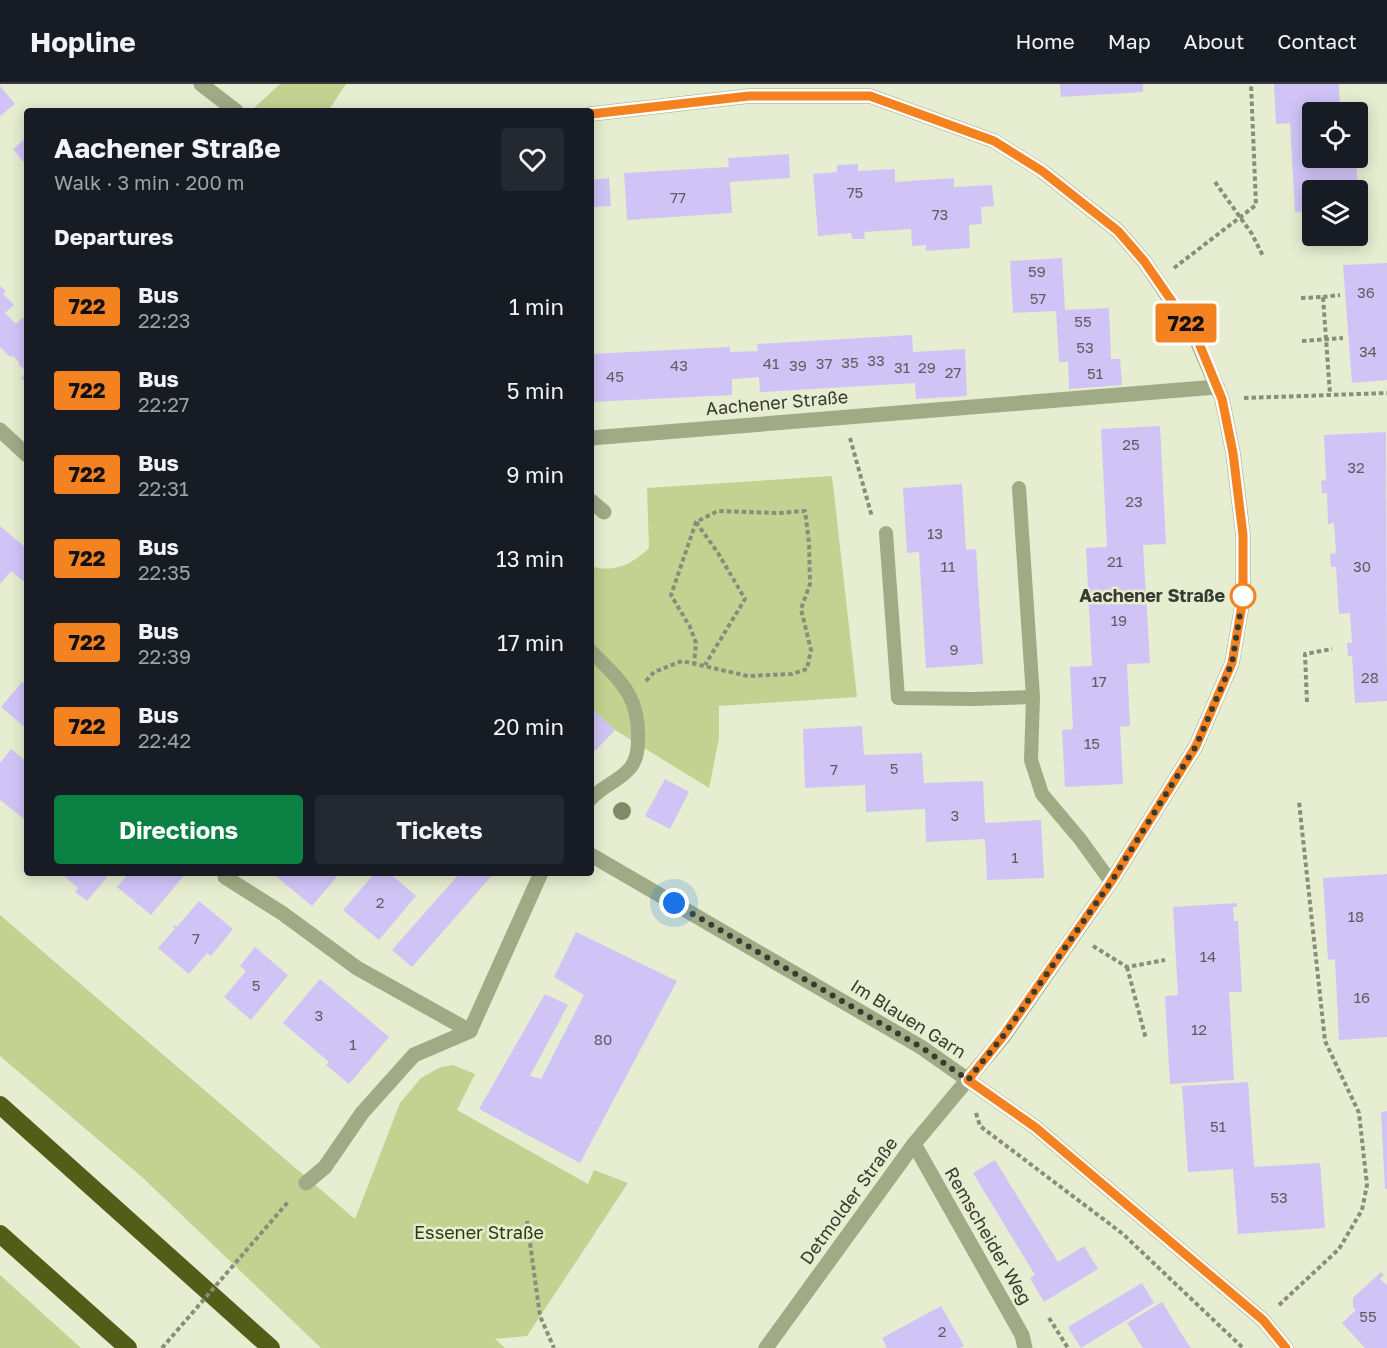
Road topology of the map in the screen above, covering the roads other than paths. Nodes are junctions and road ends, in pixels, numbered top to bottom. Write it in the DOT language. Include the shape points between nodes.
graph roads {
  1 [pos="201,84"];
  2 [pos="870,90"];
  3 [pos="232,108"];
  4 [pos="594,114"];
  5 [pos="1220,393"];
  6 [pos="1,436"];
  7 [pos="594,438"];
  8 [pos="24,453"];
  9 [pos="1019,488"];
  10 [pos="594,504"];
  11 [pos="604,512"];
  12 [pos="886,533"];
  13 [pos="594,654"];
  14 [pos="1033,697"];
  15 [pos="594,797"];
  16 [pos="594,857"];
  17 [pos="540,876"];
  18 [pos="225,877"];
  19 [pos="1111,882"];
  20 [pos="470,1031"];
  21 [pos="968,1080"];
  22 [pos="0,1105"];
  23 [pos="914,1144"];
  24 [pos="306,1183"];
  25 [pos="0,1234"];
  26 [pos="128,1348"];
  27 [pos="271,1348"];
  28 [pos="766,1348"];
  29 [pos="1025,1348"];
  30 [pos="1286,1348"];
  1 -- 3 [label="street"];
  2 -- 4 [label="street" via="749,96"];
  2 -- 5 [label="street" via="994,141 1042,171 1118,231 1196,336"];
  5 -- 7 [label="street, Aachener Straße"];
  5 -- 19 [label="street" via="1233,453 1243,535 1243,599 1232,663 1196,746"];
  6 -- 8 [label="street"];
  9 -- 14 [label="lane"];
  10 -- 11 [label="street"];
  12 -- 14 [label="lane" via="898,698"];
  13 -- 15 [label="lane" via="632,698 639,726 638,750 632,765"];
  14 -- 19 [label="lane" via="1031,760 1042,794"];
  16 -- 21 [label="street, Im Blauen Garn" via="921,1047"];
  17 -- 20 [label="street"];
  18 -- 20 [label="street" via="357,968"];
  19 -- 21 [label="street"];
  20 -- 24 [label="street" via="414,1055 362,1113 325,1167"];
  21 -- 23 [label="street, Detmolder Straße"];
  21 -- 30 [label="street, Im Blauen Garn" via="1035,1127 1263,1320"];
  22 -- 27 [label="highway"];
  23 -- 28 [label="street, Detmolder Straße"];
  23 -- 29 [label="street, Remscheider Weg" via="1022,1335"];
  25 -- 26 [label="highway"];
}
